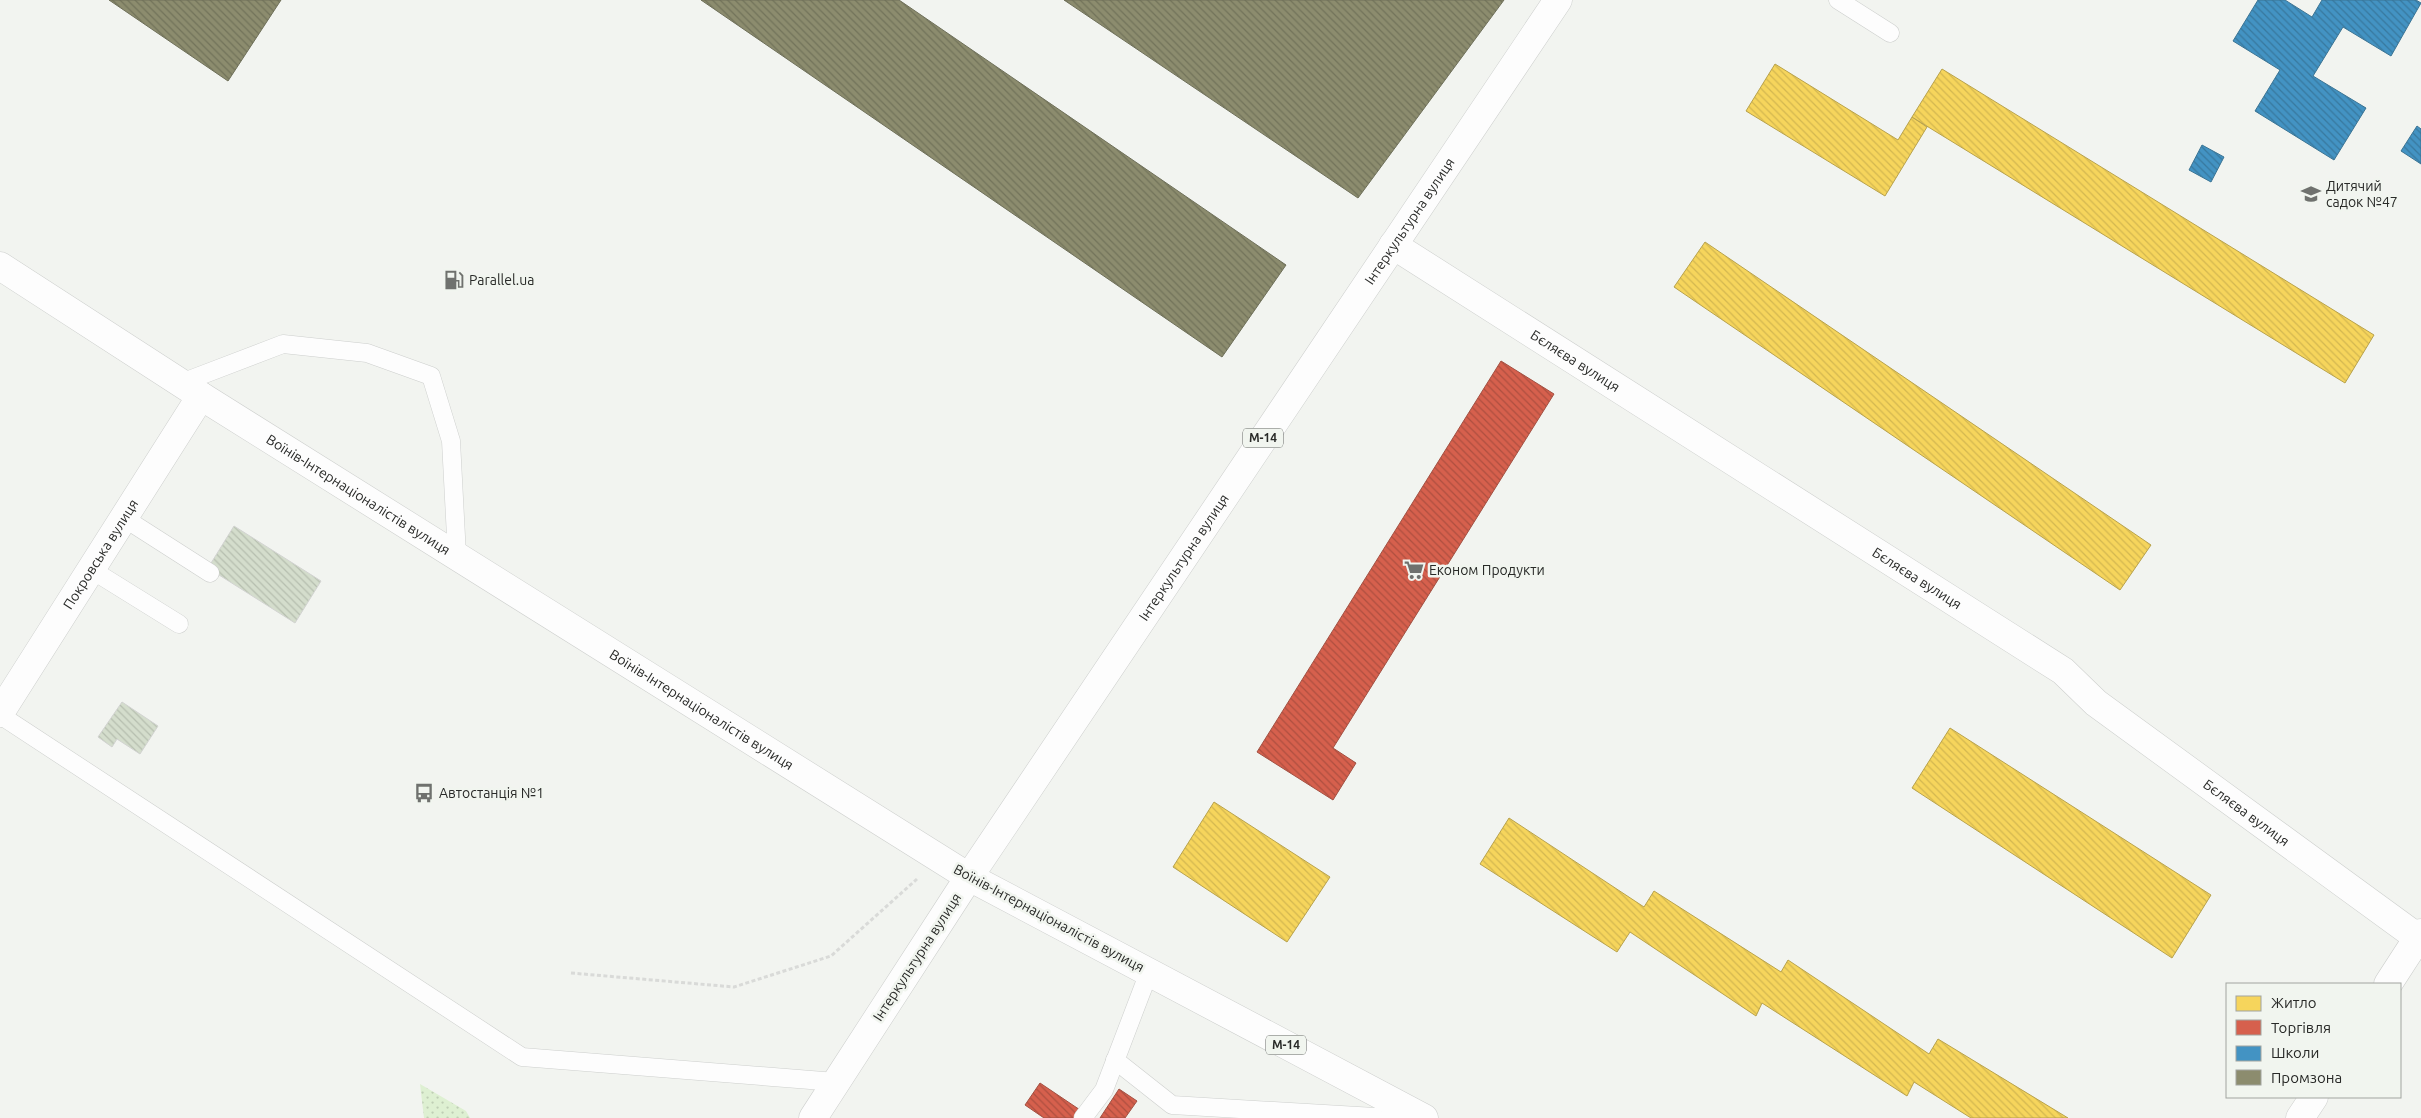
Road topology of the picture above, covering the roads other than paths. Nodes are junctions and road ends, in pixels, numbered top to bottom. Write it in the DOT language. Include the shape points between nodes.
graph roads {
  1 [pos="1558,0"];
  2 [pos="1838,0"];
  3 [pos="1890,33"];
  4 [pos="1393,245"];
  5 [pos="0,266"];
  6 [pos="191,389"];
  7 [pos="124,518"];
  8 [pos="457,556"];
  9 [pos="92,570"];
  10 [pos="210,573"];
  11 [pos="179,624"];
  12 [pos="0,714"];
  13 [pos="969,877"];
  14 [pos="2420,937"];
  15 [pos="1149,972"];
  16 [pos="2389,983"];
  17 [pos="1115,1060"];
  18 [pos="836,1082"];
  19 [pos="2313,1098"];
  20 [pos="1167,1111"];
  21 [pos="813,1118"];
  22 [pos="1083,1118"];
  23 [pos="1392,1118"];
  24 [pos="1424,1118"];
  25 [pos="2300,1118"];
  1 -- 4 [label="main road, Інтеркультурна вулиця / М-14"];
  2 -- 3 [label="lane"];
  4 -- 13 [label="main road, Інтеркультурна вулиця / М-14"];
  4 -- 14 [label="main road, Бєляєва вулиця" via="2063,671 2096,703"];
  5 -- 6 [label="main road, Воїнів-Інтернаціоналістів вулиця"];
  6 -- 7 [label="main road, Покровська вулиця"];
  6 -- 8 [label="main road, Воїнів-Інтернаціоналістів вулиця"];
  6 -- 8 [label="lane" via="283,344 367,353 431,376 451,441"];
  7 -- 9 [label="main road, Покровська вулиця"];
  7 -- 10 [label="lane"];
  8 -- 13 [label="main road, Воїнів-Інтернаціоналістів вулиця"];
  9 -- 11 [label="lane"];
  9 -- 12 [label="main road, Покровська вулиця"];
  12 -- 18 [label="lane" via="522,1057"];
  13 -- 15 [label="main road, Воїнів-Інтернаціоналістів вулиця / М-14"];
  13 -- 18 [label="main road, Інтеркультурна вулиця"];
  14 -- 16 [label="main road"];
  15 -- 17 [label="lane"];
  15 -- 24 [label="main road, Воїнів-Інтернаціоналістів вулиця / М-14"];
  17 -- 20 [label="lane"];
  17 -- 22 [label="lane" via="1104,1090"];
  18 -- 21 [label="main road, Інтеркультурна вулиця"];
  19 -- 25 [label="main road"];
  20 -- 23 [label="lane"];
}
